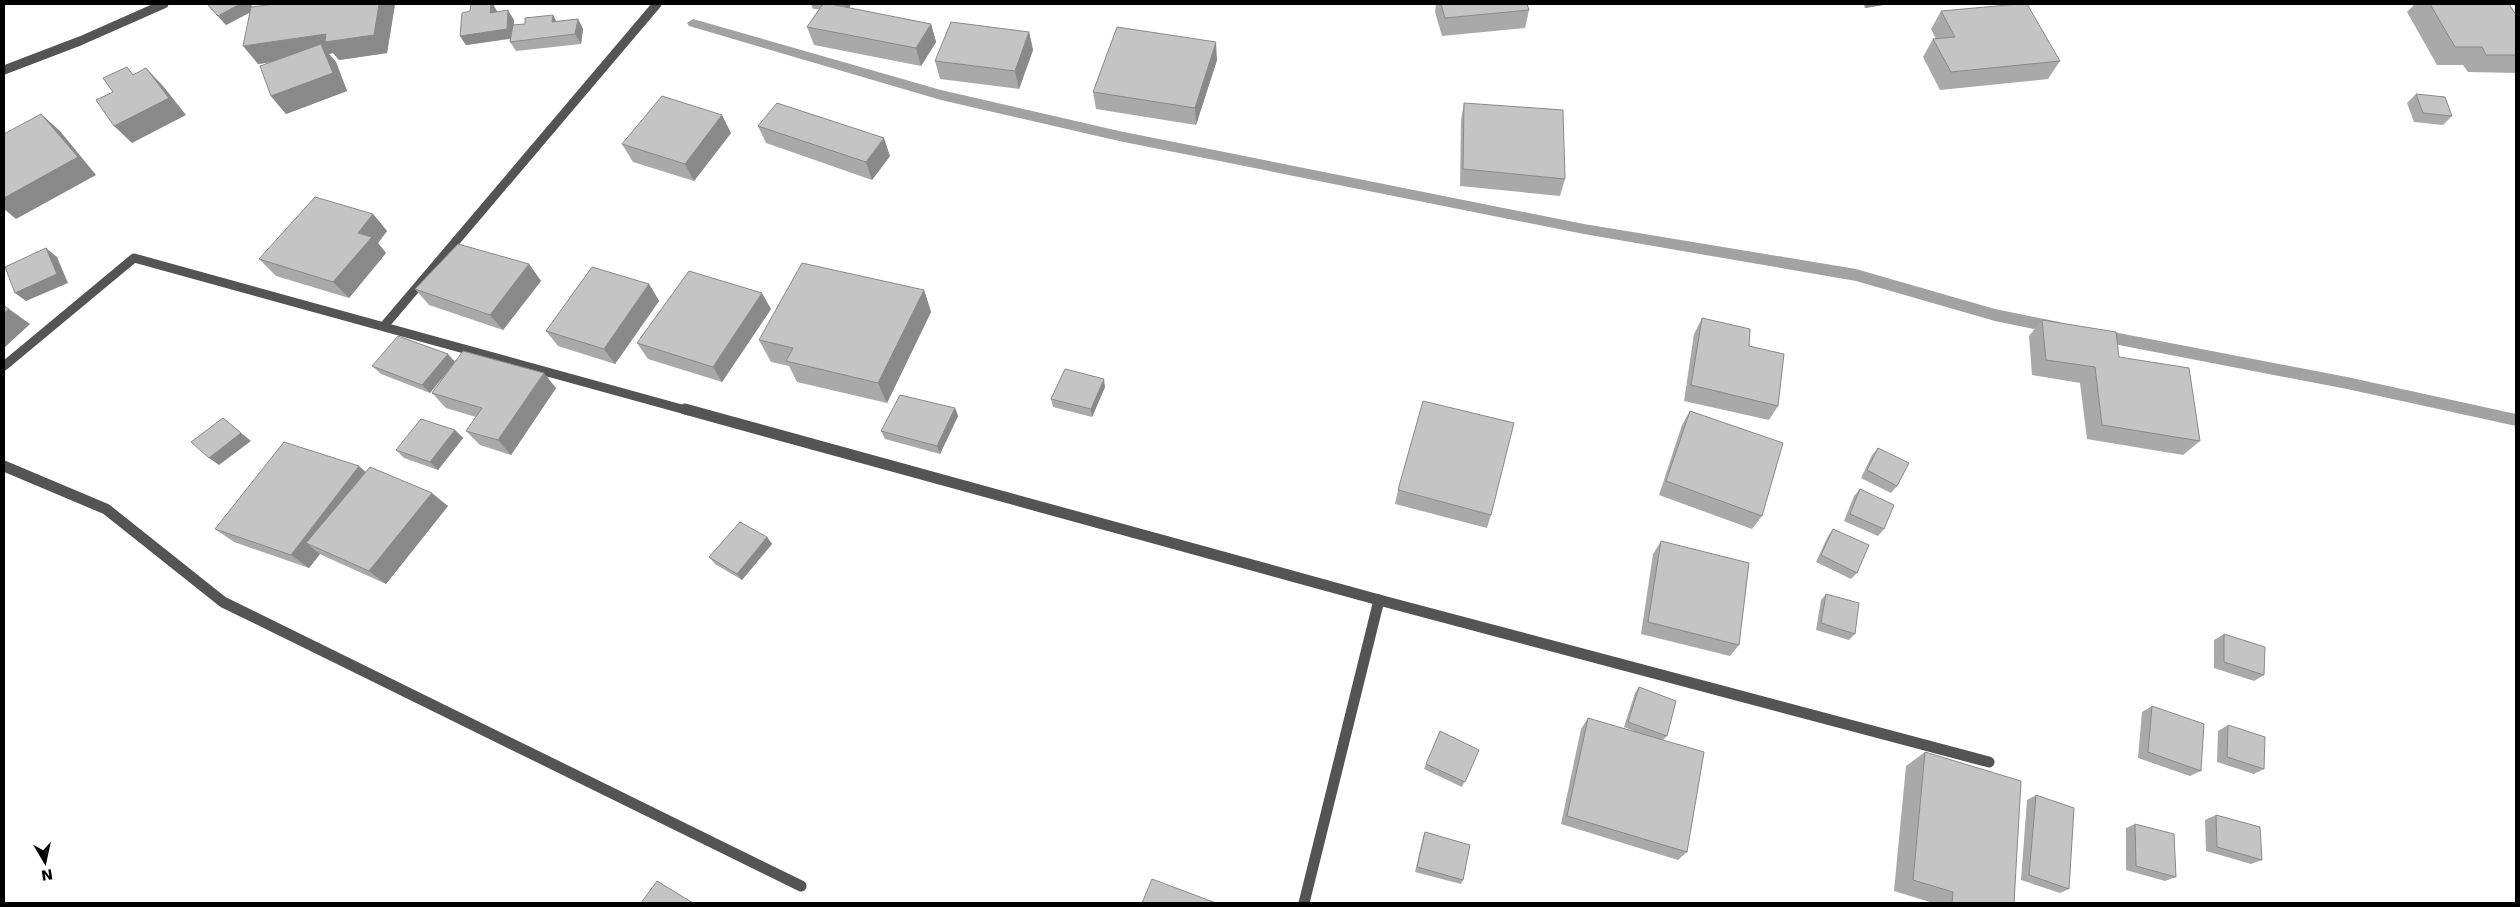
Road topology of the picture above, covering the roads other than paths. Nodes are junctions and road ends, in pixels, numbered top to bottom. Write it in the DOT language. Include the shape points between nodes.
graph roads {
  1 [pos="164,4"];
  2 [pos="657,4"];
  3 [pos="4,70"];
  4 [pos="384,326"];
  5 [pos="4,366"];
  6 [pos="4,466"];
  7 [pos="1379,600"];
  8 [pos="1989,762"];
  9 [pos="800,886"];
  10 [pos="1304,903"];
  1 -- 3 [label="street"];
  2 -- 4 [label="street"];
  4 -- 5 [label="street" via="134,258"];
  4 -- 7 [label="street"];
  6 -- 9 [label="street" via="106,509 223,602"];
  7 -- 8 [label="street"];
  7 -- 10 [label="street"];
}
